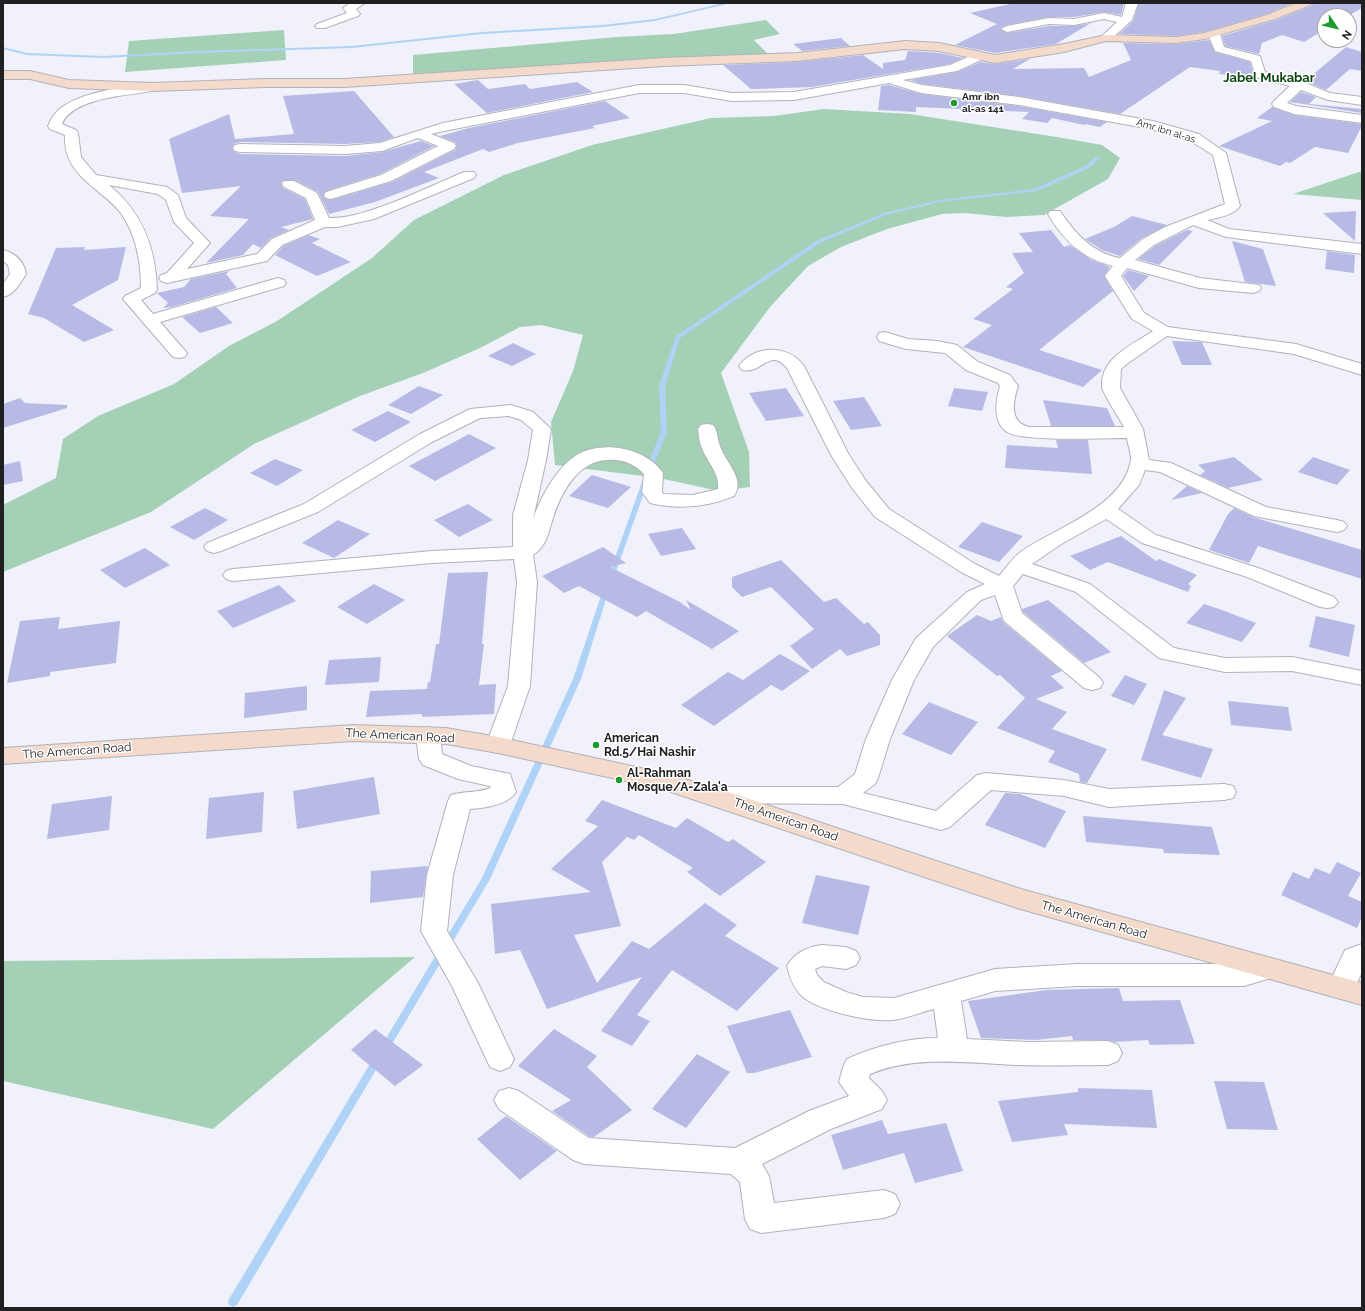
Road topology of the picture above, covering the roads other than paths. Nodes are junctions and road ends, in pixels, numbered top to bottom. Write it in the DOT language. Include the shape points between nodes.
graph roads {
  1 [pos="359,3"];
  2 [pos="1132,3"];
  3 [pos="1306,3"];
  4 [pos="1125,21"];
  5 [pos="321,26"];
  6 [pos="1007,29"];
  7 [pos="1214,34"];
  8 [pos="1106,38"];
  9 [pos="979,56"];
  10 [pos="3,75"];
  11 [pos="891,80"];
  12 [pos="1299,85"];
  13 [pos="153,86"];
  14 [pos="1362,101"];
  15 [pos="1362,119"];
  16 [pos="419,134"];
  17 [pos="240,148"];
  18 [pos="469,175"];
  19 [pos="92,178"];
  20 [pos="289,184"];
  21 [pos="331,195"];
  22 [pos="1055,214"];
  23 [pos="1193,220"];
  24 [pos="322,222"];
  25 [pos="1362,248"];
  26 [pos="3,255"];
  27 [pos="1122,263"];
  28 [pos="172,277"];
  29 [pos="149,283"];
  30 [pos="278,283"];
  31 [pos="1253,288"];
  32 [pos="3,292"];
  33 [pos="149,320"];
  34 [pos="1164,331"];
  35 [pos="885,337"];
  36 [pos="179,353"];
  37 [pos="748,366"];
  38 [pos="1362,370"];
  39 [pos="707,429"];
  40 [pos="1135,433"];
  41 [pos="1138,464"];
  42 [pos="1105,509"];
  43 [pos="1337,526"];
  44 [pos="214,547"];
  45 [pos="523,553"];
  46 [pos="1019,566"];
  47 [pos="233,575"];
  48 [pos="1002,584"];
  49 [pos="1327,602"];
  50 [pos="1362,678"];
  51 [pos="1092,683"];
  52 [pos="428,735"];
  53 [pos="498,745"];
  54 [pos="3,756"];
  55 [pos="1224,792"];
  56 [pos="710,794"];
  57 [pos="843,796"];
  58 [pos="1362,954"];
  59 [pos="846,958"];
  60 [pos="1267,968"];
  61 [pos="1351,991"];
  62 [pos="946,994"];
  63 [pos="954,1049"];
  64 [pos="1108,1053"];
  65 [pos="500,1059"];
  66 [pos="509,1100"];
  67 [pos="738,1161"];
  68 [pos="884,1204"];
  1 -- 5 [label="street" via="349,8 354,14"];
  2 -- 4 [label="street"];
  3 -- 7 [label="street" via="1271,17"];
  4 -- 6 [label="street" via="1104,16 1074,22 1049,21"];
  4 -- 8 [label="street"];
  7 -- 8 [label="street" via="1176,40"];
  7 -- 12 [label="street" via="1219,49 1256,59 1260,74"];
  8 -- 9 [label="street" via="1014,57 996,59"];
  9 -- 11 [label="street" via="953,68"];
  9 -- 13 [label="street" via="939,46 905,45 797,56 664,62 375,82"];
  10 -- 13 [label="street" via="30,75 69,84"];
  11 -- 16 [label="street" via="794,96 757,98 670,88 640,89 518,111"];
  11 -- 23 [label="street, Amr ibn al-as" via="921,90 999,98 1113,117 1194,137 1219,153 1233,206"];
  12 -- 14 [label="street" via="1328,96"];
  12 -- 15 [label="street" via="1278,104 1294,110"];
  13 -- 19 [label="street" via="72,106 61,112 56,119 55,126 71,133 75,159"];
  16 -- 17 [label="street" via="382,147 362,149"];
  16 -- 21 [label="street" via="449,146 386,178"];
  18 -- 24 [label="street" via="369,216 337,223"];
  19 -- 28 [label="street" via="162,190 173,198 179,219 202,243"];
  19 -- 29 [label="street" via="118,201 133,220 145,245"];
  20 -- 24 [label="street" via="312,196"];
  22 -- 27 [label="street" via="1064,229 1081,246 1096,255"];
  23 -- 25 [label="street" via="1226,233"];
  23 -- 27 [label="street" via="1136,249"];
  24 -- 28 [label="street" via="276,242 262,258"];
  26 -- 32 [label="street" via="10,258 17,267 18,274"];
  27 -- 31 [label="street" via="1199,283"];
  27 -- 34 [label="street" via="1113,276 1123,294 1138,316"];
  28 -- 29 [label="street"];
  29 -- 33 [label="street" via="149,290 132,299"];
  30 -- 33 [label="street"];
  33 -- 36 [label="street"];
  34 -- 38 [label="street" via="1296,349"];
  34 -- 40 [label="street" via="1113,368 1111,388"];
  35 -- 40 [label="street" via="906,344 951,349 972,366 1004,379 1009,386 1005,409 1013,427 1027,432"];
  37 -- 48 [label="street" via="767,355 779,354 789,358 840,455 882,513 968,568"];
  39 -- 45 [label="street" via="711,447 729,485 727,492 692,501 672,502 657,499 652,492 654,473 643,462 634,457 593,454 579,460 569,470 542,520 538,538 533,547"];
  40 -- 41 [label="street" via="1140,459"];
  41 -- 42 [label="street" via="1132,482"];
  41 -- 43 [label="street" via="1164,467 1261,512"];
  42 -- 46 [label="street" via="1094,519 1056,538 1028,556"];
  42 -- 49 [label="street" via="1149,540 1254,573"];
  44 -- 45 [label="street" via="311,508 426,438 476,413 511,410 527,416 542,429 523,515"];
  45 -- 47 [label="street" via="432,557"];
  45 -- 53 [label="street" via="527,582 519,686"];
  46 -- 48 [label="street"];
  46 -- 50 [label="street" via="1083,588 1167,653 1225,665 1292,664"];
  48 -- 51 [label="street" via="1012,616"];
  48 -- 57 [label="street" via="974,596 924,643 903,680 878,739 866,778"];
  52 -- 53 [label="street, The American Road"];
  52 -- 54 [label="street, The American Road" via="353,733"];
  52 -- 65 [label="street" via="431,759 466,773 501,780 504,792 483,800 460,801 440,875 434,931 464,983"];
  53 -- 56 [label="street, The American Road" via="664,781"];
  55 -- 57 [label="street" via="1109,798 1064,788 986,781 941,821"];
  56 -- 57 [label="street"];
  56 -- 60 [label="street, The American Road" via="1017,898"];
  58 -- 61 [label="street" via="1354,957"];
  59 -- 62 [label="street" via="829,955 811,957 801,966 804,980 814,990 863,1008 894,1009"];
  60 -- 61 [label="street, The American Road"];
  60 -- 62 [label="street" via="1244,975 1077,975 996,980"];
  62 -- 63 [label="street"];
  63 -- 64 [label="street" via="1017,1053"];
  63 -- 67 [label="street" via="902,1053 869,1060 856,1067 854,1082 872,1100 820,1120"];
  66 -- 67 [label="street" via="584,1151"];
  67 -- 68 [label="street" via="754,1176 761,1219"];
}
